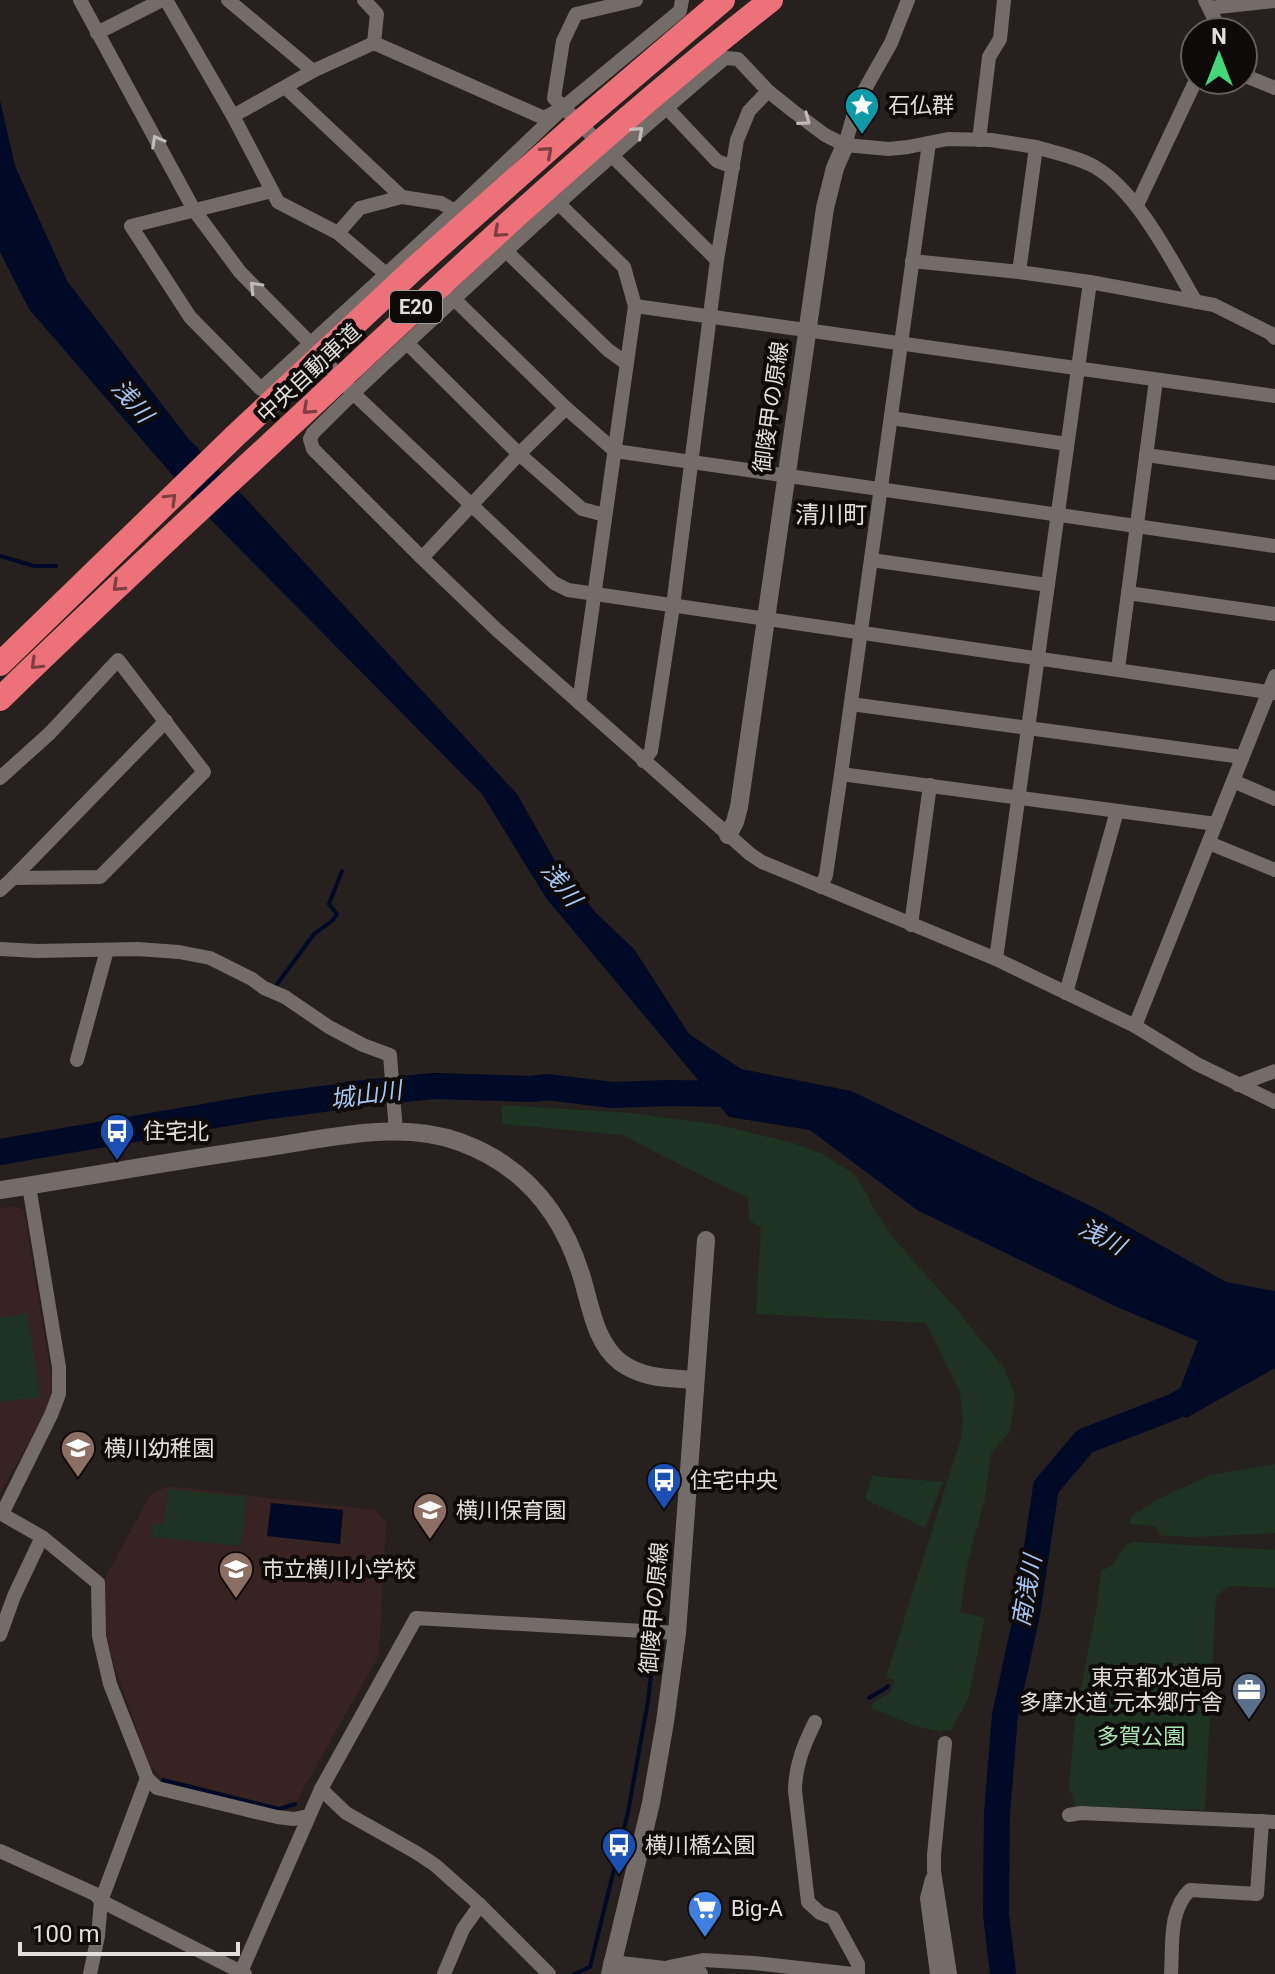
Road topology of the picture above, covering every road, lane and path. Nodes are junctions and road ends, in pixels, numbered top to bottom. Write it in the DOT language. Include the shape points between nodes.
graph roads {
  1 [pos="80,0"];
  2 [pos="164,0"];
  3 [pos="228,0"];
  4 [pos="364,0"];
  5 [pos="636,0"];
  6 [pos="723,0"];
  7 [pos="771,0"];
  8 [pos="908,0"];
  9 [pos="1004,0"];
  10 [pos="1275,1"];
  11 [pos="1207,4"];
  12 [pos="681,6"];
  13 [pos="97,33"];
  14 [pos="374,43"];
  15 [pos="725,58"];
  16 [pos="313,71"];
  17 [pos="286,88"];
  18 [pos="768,91"];
  19 [pos="1188,96"];
  20 [pos="564,107"];
  21 [pos="667,108"];
  22 [pos="233,116"];
  23 [pos="979,140"];
  24 [pos="929,143"];
  25 [pos="845,145"];
  26 [pos="1036,147"];
  27 [pos="612,155"];
  28 [pos="733,167"];
  29 [pos="272,191"];
  30 [pos="402,197"];
  31 [pos="558,203"];
  32 [pos="1137,205"];
  33 [pos="194,210"];
  34 [pos="455,211"];
  35 [pos="338,233"];
  36 [pos="506,251"];
  37 [pos="717,260"];
  38 [pos="912,261"];
  39 [pos="1019,272"];
  40 [pos="386,274"];
  41 [pos="1090,282"];
  42 [pos="453,298"];
  43 [pos="1196,302"];
  44 [pos="635,306"];
  45 [pos="711,316"];
  46 [pos="806,330"];
  47 [pos="1275,338"];
  48 [pos="310,343"];
  49 [pos="407,343"];
  50 [pos="900,344"];
  51 [pos="626,363"];
  52 [pos="1078,368"];
  53 [pos="1156,380"];
  54 [pos="353,393"];
  55 [pos="1275,396"];
  56 [pos="566,408"];
  57 [pos="891,418"];
  58 [pos="1067,444"];
  59 [pos="615,451"];
  60 [pos="519,454"];
  61 [pos="1146,455"];
  62 [pos="692,463"];
  63 [pos="1275,473"];
  64 [pos="786,477"];
  65 [pos="881,490"];
  66 [pos="471,505"];
  67 [pos="605,515"];
  68 [pos="1058,515"];
  69 [pos="1137,526"];
  70 [pos="1275,546"];
  71 [pos="422,558"];
  72 [pos="871,560"];
  73 [pos="1048,585"];
  74 [pos="1128,593"];
  75 [pos="595,594"];
  76 [pos="673,606"];
  77 [pos="1275,614"];
  78 [pos="767,618"];
  79 [pos="64,620"];
  80 [pos="861,632"];
  81 [pos="1038,657"];
  82 [pos="0,664"];
  83 [pos="1118,669"];
  84 [pos="1275,676"];
  85 [pos="1272,692"];
  86 [pos="0,699"];
  87 [pos="579,703"];
  88 [pos="851,704"];
  89 [pos="166,721"];
  90 [pos="1028,728"];
  91 [pos="1242,757"];
  92 [pos="643,761"];
  93 [pos="841,774"];
  94 [pos="0,778"];
  95 [pos="1233,781"];
  96 [pos="930,785"];
  97 [pos="1019,797"];
  98 [pos="1275,799"];
  99 [pos="1117,811"];
  100 [pos="1216,824"];
  101 [pos="728,835"];
  102 [pos="1209,843"];
  103 [pos="1275,870"];
  104 [pos="13,878"];
  105 [pos="821,887"];
  106 [pos="0,890"];
  107 [pos="911,925"];
  108 [pos="0,949"];
  109 [pos="107,950"];
  110 [pos="996,959"];
  111 [pos="1066,993"];
  112 [pos="1135,1026"];
  113 [pos="77,1060"];
  114 [pos="1275,1071"];
  115 [pos="1238,1085"];
  116 [pos="1275,1102"];
  117 [pos="396,1132"];
  118 [pos="29,1186"];
  119 [pos="0,1190"];
  120 [pos="706,1240"];
  121 [pos="695,1380"];
  122 [pos="1,1513"];
  123 [pos="42,1537"];
  124 [pos="677,1633"];
  125 [pos="0,1635"];
  126 [pos="815,1722"];
  127 [pos="945,1743"];
  128 [pos="147,1778"];
  129 [pos="321,1789"];
  130 [pos="1069,1815"];
  131 [pos="308,1816"];
  132 [pos="1268,1822"];
  133 [pos="0,1851"];
  134 [pos="934,1871"];
  135 [pos="101,1901"];
  136 [pos="480,1905"];
  137 [pos="611,1969"];
  138 [pos="662,1972"];
  139 [pos="242,1973"];
  140 [pos="90,1974"];
  141 [pos="444,1974"];
  142 [pos="549,1974"];
  143 [pos="699,1974"];
  144 [pos="855,1974"];
  145 [pos="937,1974"];
  146 [pos="950,1974"];
  147 [pos="1171,1974"];
  1 -- 13 [label="street"];
  2 -- 13 [label="street"];
  2 -- 22 [label="street"];
  3 -- 16 [label="street"];
  4 -- 14 [label="street" via="377,14"];
  5 -- 20 [label="street" via="576,14 563,41 554,98"];
  79 -- 6 [label="highway, 中央自動車道 / E20, one-way" via="236,435 416,267"];
  7 -- 79 [label="highway, 中央自動車道 / E20, one-way" via="592,149"];
  8 -- 25 [label="street, 御陵甲の原線" via="857,103"];
  9 -- 23 [label="street" via="1000,39 989,57"];
  10 -- 11 [label="street"];
  12 -- 15 [label="street"];
  12 -- 20 [label="street"];
  33 -- 13 [label="street, one-way"];
  14 -- 16 [label="street"];
  14 -- 20 [label="street" via="544,118"];
  15 -- 18 [label="street" via="738,59"];
  15 -- 21 [label="street"];
  16 -- 17 [label="street"];
  17 -- 22 [label="street"];
  17 -- 30 [label="street"];
  18 -- 25 [label="street, one-way"];
  18 -- 28 [label="street" via="749,111"];
  19 -- 32 [label="street"];
  20 -- 27 [label="street"];
  20 -- 34 [label="street"];
  27 -- 21 [label="street, one-way"];
  21 -- 28 [label="street" via="717,161"];
  22 -- 29 [label="street"];
  23 -- 24 [label="street"];
  23 -- 26 [label="street"];
  24 -- 25 [label="street" via="889,149"];
  24 -- 38 [label="street"];
  25 -- 46 [label="street, 御陵甲の原線" via="825,208"];
  26 -- 32 [label="street" via="1092,165"];
  26 -- 39 [label="street"];
  27 -- 31 [label="street"];
  27 -- 37 [label="street"];
  28 -- 37 [label="street"];
  29 -- 33 [label="street"];
  29 -- 35 [label="street" via="278,202"];
  30 -- 34 [label="street" via="441,203"];
  30 -- 35 [label="street" via="360,208"];
  31 -- 36 [label="street"];
  31 -- 44 [label="street" via="624,267"];
  32 -- 43 [label="street"];
  48 -- 33 [label="street, one-way" via="240,272"];
  33 -- 48 [label="street" via="131,226 190,317 261,389"];
  34 -- 40 [label="street"];
  35 -- 40 [label="street"];
  36 -- 42 [label="street"];
  36 -- 51 [label="street"];
  37 -- 45 [label="street"];
  38 -- 39 [label="street"];
  38 -- 50 [label="street"];
  39 -- 41 [label="street"];
  40 -- 48 [label="street"];
  41 -- 43 [label="street"];
  41 -- 52 [label="street"];
  42 -- 49 [label="street"];
  42 -- 56 [label="street"];
  43 -- 47 [label="street" via="1214,305"];
  44 -- 45 [label="street"];
  44 -- 51 [label="street"];
  45 -- 46 [label="street"];
  45 -- 62 [label="street"];
  46 -- 50 [label="street"];
  46 -- 64 [label="street, 御陵甲の原線"];
  48 -- 54 [label="street"];
  49 -- 54 [label="street"];
  49 -- 60 [label="street"];
  50 -- 52 [label="street"];
  50 -- 57 [label="street"];
  51 -- 59 [label="street"];
  52 -- 53 [label="street"];
  52 -- 58 [label="street"];
  53 -- 55 [label="street"];
  53 -- 61 [label="street"];
  54 -- 66 [label="street"];
  54 -- 71 [label="street" via="313,433 313,449"];
  56 -- 59 [label="street"];
  56 -- 60 [label="street"];
  57 -- 58 [label="street"];
  57 -- 65 [label="street"];
  58 -- 68 [label="street"];
  59 -- 62 [label="street"];
  59 -- 67 [label="street"];
  60 -- 66 [label="street"];
  60 -- 67 [label="street" via="582,509"];
  61 -- 63 [label="street"];
  61 -- 69 [label="street"];
  62 -- 64 [label="street"];
  62 -- 76 [label="street"];
  64 -- 65 [label="street"];
  64 -- 78 [label="street, 御陵甲の原線"];
  65 -- 68 [label="street"];
  65 -- 72 [label="street"];
  66 -- 71 [label="street"];
  66 -- 75 [label="street" via="554,583"];
  67 -- 75 [label="street"];
  68 -- 69 [label="street"];
  68 -- 73 [label="street"];
  69 -- 70 [label="street"];
  69 -- 74 [label="street"];
  71 -- 87 [label="street"];
  72 -- 73 [label="street"];
  72 -- 80 [label="street"];
  73 -- 81 [label="street"];
  74 -- 77 [label="street"];
  74 -- 83 [label="street"];
  75 -- 76 [label="street"];
  75 -- 87 [label="street"];
  76 -- 78 [label="street"];
  76 -- 92 [label="street" via="651,751"];
  78 -- 80 [label="street"];
  78 -- 101 [label="street, 御陵甲の原線" via="739,807"];
  79 -- 82 [label="highway, 中央自動車道 / E20"];
  79 -- 86 [label="highway, 中央自動車道 / E20, one-way"];
  80 -- 81 [label="street"];
  80 -- 88 [label="street"];
  81 -- 83 [label="street"];
  81 -- 90 [label="street"];
  83 -- 85 [label="street"];
  84 -- 85 [label="street"];
  85 -- 91 [label="street"];
  87 -- 92 [label="street"];
  88 -- 90 [label="street"];
  88 -- 93 [label="street"];
  89 -- 94 [label="street" via="118,660"];
  89 -- 104 [label="street"];
  89 -- 104 [label="street" via="204,772 100,877"];
  90 -- 91 [label="street"];
  90 -- 97 [label="street"];
  91 -- 95 [label="street"];
  92 -- 101 [label="street"];
  93 -- 96 [label="street"];
  93 -- 105 [label="street"];
  95 -- 98 [label="street"];
  95 -- 100 [label="street"];
  96 -- 97 [label="street"];
  96 -- 107 [label="street"];
  97 -- 99 [label="street"];
  97 -- 110 [label="street"];
  99 -- 100 [label="street"];
  99 -- 111 [label="street"];
  100 -- 102 [label="street"];
  101 -- 105 [label="street" via="762,862"];
  102 -- 103 [label="street"];
  102 -- 112 [label="street"];
  104 -- 106 [label="street"];
  105 -- 107 [label="street"];
  107 -- 110 [label="street"];
  108 -- 109 [label="street"];
  109 -- 113 [label="street"];
  109 -- 117 [label="street" via="210,958 329,1027 390,1055"];
  110 -- 111 [label="street"];
  111 -- 112 [label="street"];
  112 -- 115 [label="street"];
  114 -- 115 [label="street"];
  115 -- 116 [label="street"];
  117 -- 118 [label="street"];
  117 -- 121 [label="street" via="459,1142 518,1174 561,1224 610,1351 629,1368 651,1377"];
  118 -- 119 [label="street"];
  118 -- 122 [label="street" via="59,1394"];
  120 -- 121 [label="street, 御陵甲の原線"];
  121 -- 124 [label="street, 御陵甲の原線"];
  122 -- 123 [label="street"];
  123 -- 125 [label="street"];
  123 -- 128 [label="street" via="98,1583 99,1636 110,1684"];
  124 -- 129 [label="street" via="416,1618"];
  124 -- 137 [label="street, 御陵甲の原線" via="651,1803"];
  126 -- 144 [label="street" via="795,1778 808,1902 833,1918 858,1964"];
  127 -- 134 [label="street"];
  128 -- 131 [label="street" via="157,1788 294,1819"];
  128 -- 135 [label="street"];
  129 -- 131 [label="street"];
  129 -- 136 [label="street" via="346,1813 435,1865"];
  130 -- 132 [label="street"];
  131 -- 139 [label="street"];
  132 -- 147 [label="street" via="1257,1894 1186,1893 1175,1912"];
  133 -- 135 [label="street"];
  134 -- 145 [label="street" via="927,1898"];
  134 -- 146 [label="street"];
  135 -- 139 [label="street"];
  135 -- 140 [label="street"];
  136 -- 141 [label="street"];
  136 -- 142 [label="street"];
  137 -- 138 [label="street"];
  138 -- 143 [label="street"];
  138 -- 144 [label="street" via="703,1960"];
}
